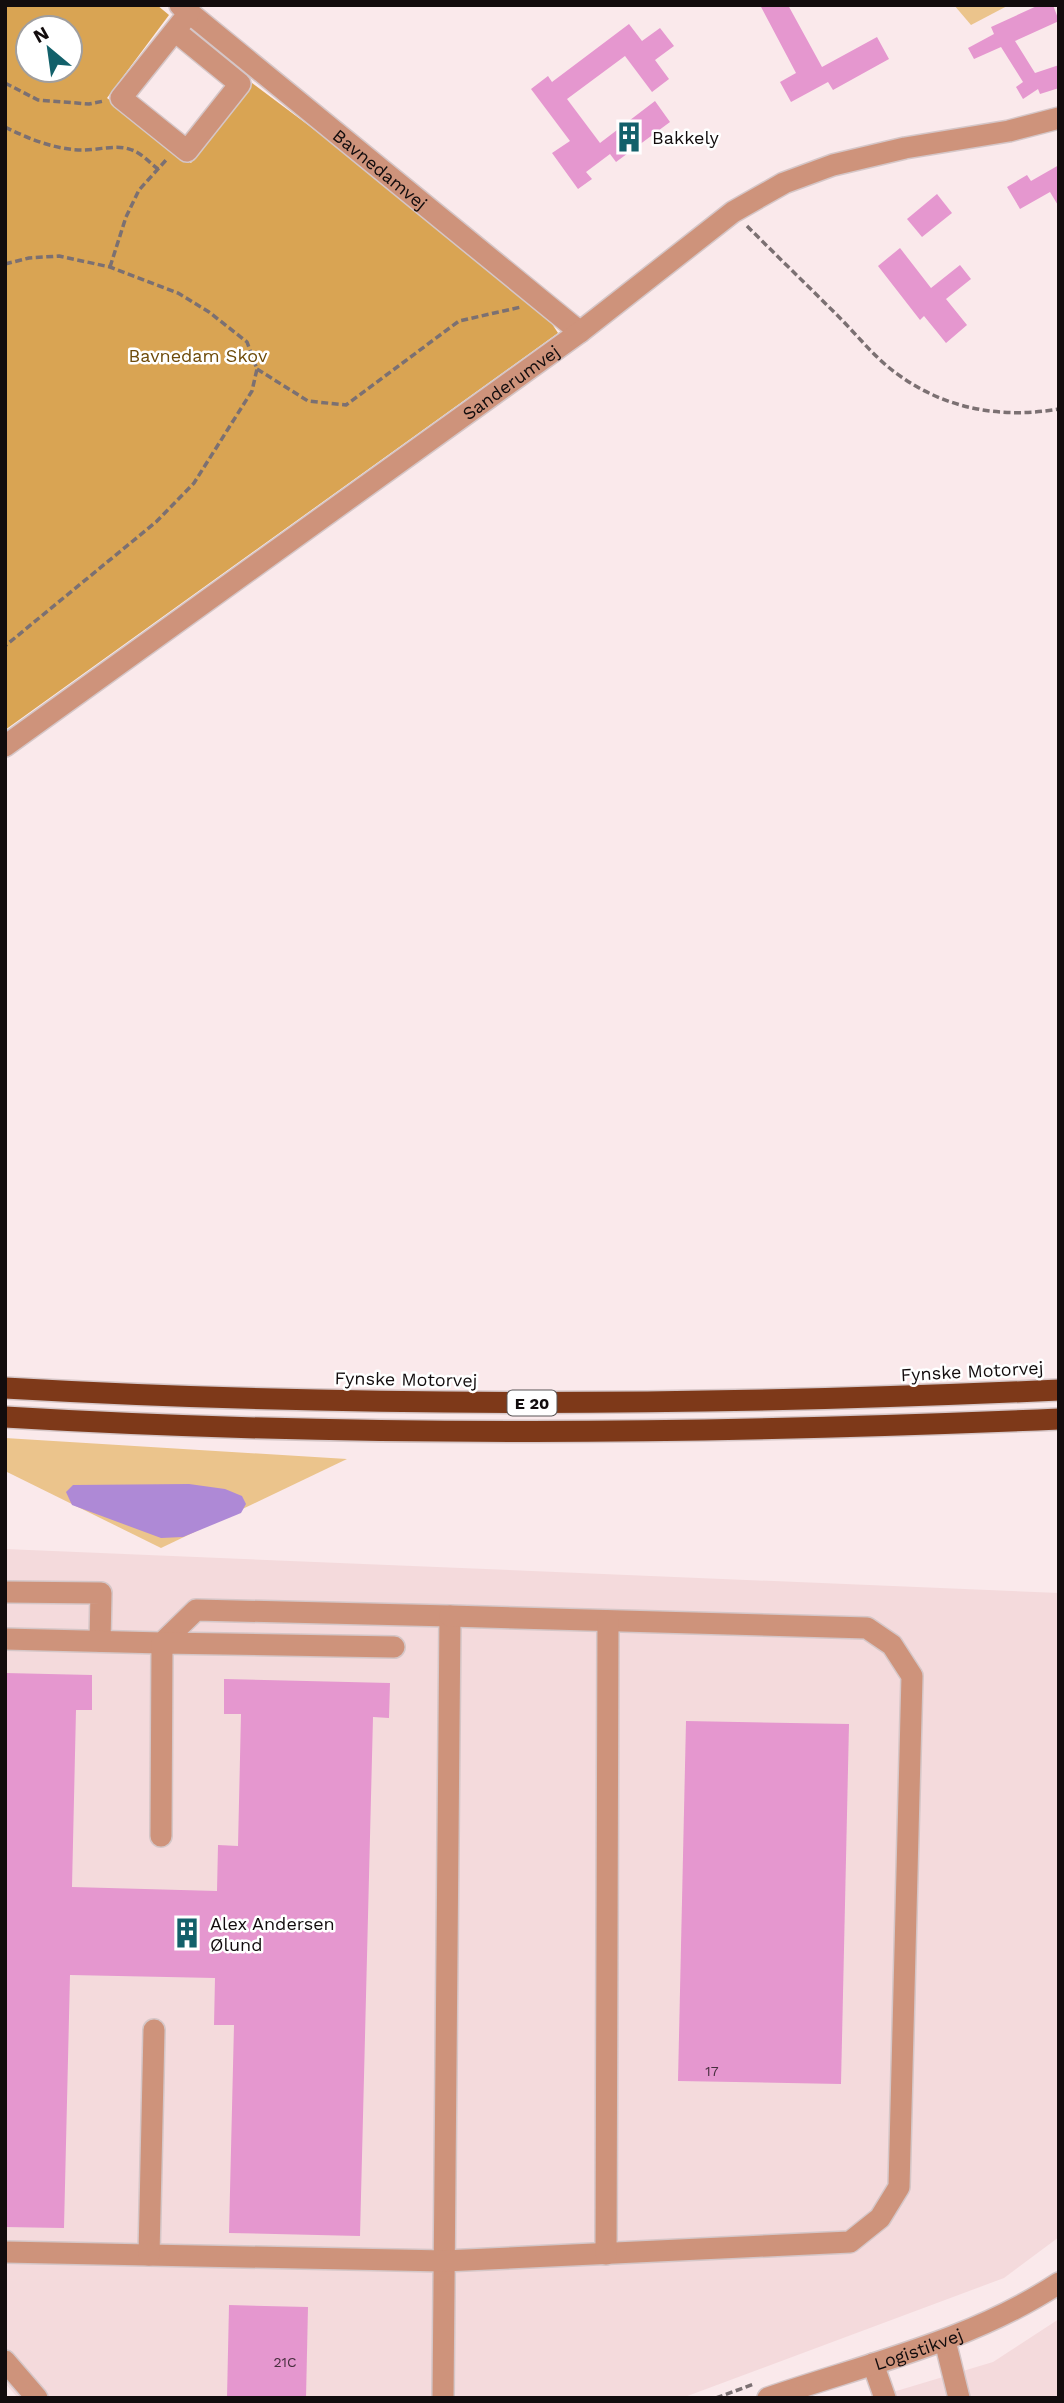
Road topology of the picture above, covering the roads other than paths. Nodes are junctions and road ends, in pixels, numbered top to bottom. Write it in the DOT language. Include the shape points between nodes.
graph roads {
  1 [pos="185,9"];
  2 [pos="175,31"];
  3 [pos="1059,118"];
  4 [pos="580,332"];
  5 [pos="5,747"];
  6 [pos="5,1388"];
  7 [pos="1059,1390"];
  8 [pos="5,1417"];
  9 [pos="1059,1419"];
  10 [pos="5,1592"];
  11 [pos="450,1616"];
  12 [pos="608,1621"];
  13 [pos="5,1639"];
  14 [pos="100,1641"];
  15 [pos="162,1643"];
  16 [pos="394,1647"];
  17 [pos="160,1836"];
  18 [pos="154,2030"];
  19 [pos="5,2252"];
  20 [pos="606,2254"];
  21 [pos="149,2255"];
  22 [pos="444,2261"];
  23 [pos="1059,2283"];
  24 [pos="945,2341"];
  25 [pos="5,2361"];
  26 [pos="873,2364"];
  27 [pos="766,2389"];
  28 [pos="37,2398"];
  29 [pos="443,2398"];
  30 [pos="885,2398"];
  31 [pos="959,2398"];
  1 -- 2 [label="street"];
  1 -- 4 [label="street, Bavnedamvej"];
  2 -- 2 [label="street" via="240,84 187,150 121,97"];
  3 -- 4 [label="street, Sanderumvej" via="833,165 784,183 733,212"];
  4 -- 5 [label="street, Sanderumvej"];
  6 -- 7 [label="highway, Fynske Motorvej / E 20" via="457,1403 855,1399"];
  8 -- 9 [label="highway, E 20" via="261,1428 528,1432 843,1428"];
  10 -- 14 [label="street" via="101,1593"];
  11 -- 12 [label="street"];
  11 -- 15 [label="street" via="196,1610"];
  11 -- 22 [label="street"];
  12 -- 20 [label="street"];
  12 -- 20 [label="street" via="867,1628 892,1645 912,1676 899,2187 880,2218 850,2242"];
  13 -- 14 [label="street"];
  14 -- 15 [label="street"];
  15 -- 16 [label="street"];
  15 -- 17 [label="street"];
  18 -- 21 [label="street"];
  19 -- 21 [label="street"];
  20 -- 22 [label="street"];
  21 -- 22 [label="street"];
  22 -- 29 [label="street"];
  23 -- 24 [label="street, Logistikvej" via="1004,2315"];
  24 -- 26 [label="street, Logistikvej"];
  24 -- 31 [label="street"];
  25 -- 28 [label="street"];
  26 -- 27 [label="street, Logistikvej"];
  26 -- 30 [label="street"];
}
